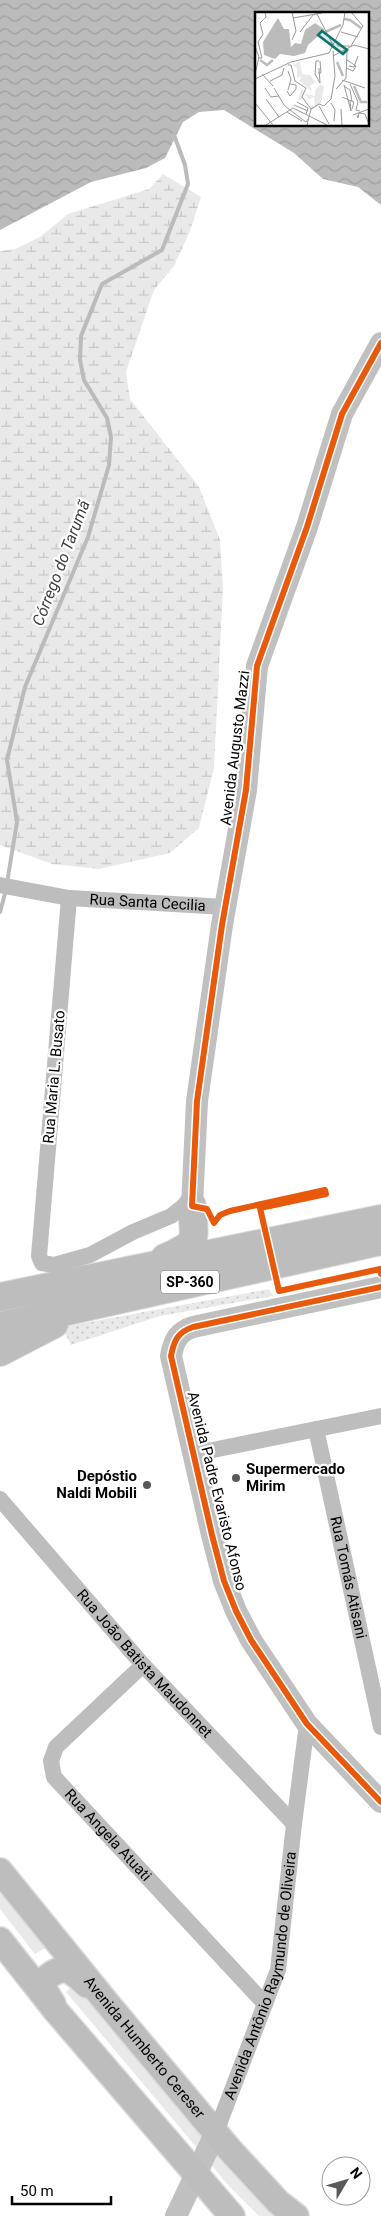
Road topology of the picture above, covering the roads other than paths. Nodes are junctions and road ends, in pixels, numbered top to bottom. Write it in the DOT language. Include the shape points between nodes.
graph roads {
  1 [pos="381,343"];
  2 [pos="5,886"];
  3 [pos="69,898"];
  4 [pos="225,907"];
  5 [pos="192,1203"];
  6 [pos="381,1219"];
  7 [pos="381,1241"];
  8 [pos="260,1245"];
  9 [pos="122,1272"];
  10 [pos="381,1287"];
  11 [pos="0,1297"];
  12 [pos="89,1307"];
  13 [pos="0,1326"];
  14 [pos="0,1352"];
  15 [pos="381,1416"];
  16 [pos="316,1429"];
  17 [pos="193,1454"];
  18 [pos="0,1499"];
  19 [pos="142,1665"];
  20 [pos="307,1724"];
  21 [pos="381,1727"];
  22 [pos="381,1802"];
  23 [pos="294,1824"];
  24 [pos="0,1871"];
  25 [pos="0,1940"];
  26 [pos="107,2004"];
  27 [pos="265,2004"];
  28 [pos="56,2010"];
  29 [pos="216,2132"];
  30 [pos="195,2174"];
  31 [pos="176,2216"];
  32 [pos="232,2216"];
  33 [pos="296,2216"];
  1 -- 4 [label="street, Avenida Augusto Mazzi" via="342,414 307,527 256,666 246,790"];
  2 -- 3 [label="street, Rua Santa Cecilia"];
  3 -- 4 [label="street, Rua Santa Cecilia"];
  3 -- 5 [label="street, Rua Maria L. Busato" via="39,1256 42,1263 54,1266 90,1255"];
  4 -- 5 [label="street, Avenida Augusto Mazzi" via="198,1101"];
  5 -- 8 [label="highway" via="205,1229 224,1239"];
  5 -- 9 [label="highway" via="194,1240 188,1248"];
  6 -- 8 [label="highway, SP-360"];
  7 -- 12 [label="highway, SP-360"];
  8 -- 9 [label="highway, SP-360"];
  9 -- 11 [label="highway, SP-360"];
  10 -- 17 [label="street, Avenida Padre Evaristo Afonso" via="193,1327 177,1336 171,1356"];
  12 -- 13 [label="highway, SP-360"];
  12 -- 14 [label="highway"];
  15 -- 16 [label="street"];
  16 -- 17 [label="street"];
  16 -- 21 [label="street, Rua Tomás Atisani"];
  17 -- 20 [label="street, Avenida Padre Evaristo Afonso" via="224,1581 236,1612"];
  18 -- 19 [label="street, Rua João Batista Maudonnet"];
  19 -- 23 [label="street, Rua João Batista Maudonnet"];
  19 -- 27 [label="street, Rua Angela Atuati" via="56,1747 51,1761 54,1777"];
  20 -- 22 [label="street, Avenida Padre Evaristo Afonso"];
  20 -- 23 [label="street, Avenida Antônio Raymundo de Oliveira"];
  23 -- 27 [label="street, Avenida Antônio Raymundo de Oliveira" via="278,1970"];
  24 -- 26 [label="main road, Avenida Humberto Cereser"];
  25 -- 28 [label="main road"];
  26 -- 28 [label="main road" via="80,1978 61,1968 46,1978 44,1987"];
  26 -- 29 [label="main road, Avenida Humberto Cereser"];
  27 -- 29 [label="street, Avenida Antônio Raymundo de Oliveira"];
  28 -- 30 [label="main road"];
  29 -- 30 [label="street, Avenida Antônio Raymundo de Oliveira"];
  29 -- 33 [label="main road, Avenida Humberto Cereser" via="254,2178"];
  30 -- 31 [label="street, Avenida Antônio Raymundo de Oliveira"];
  30 -- 32 [label="main road"];
}
